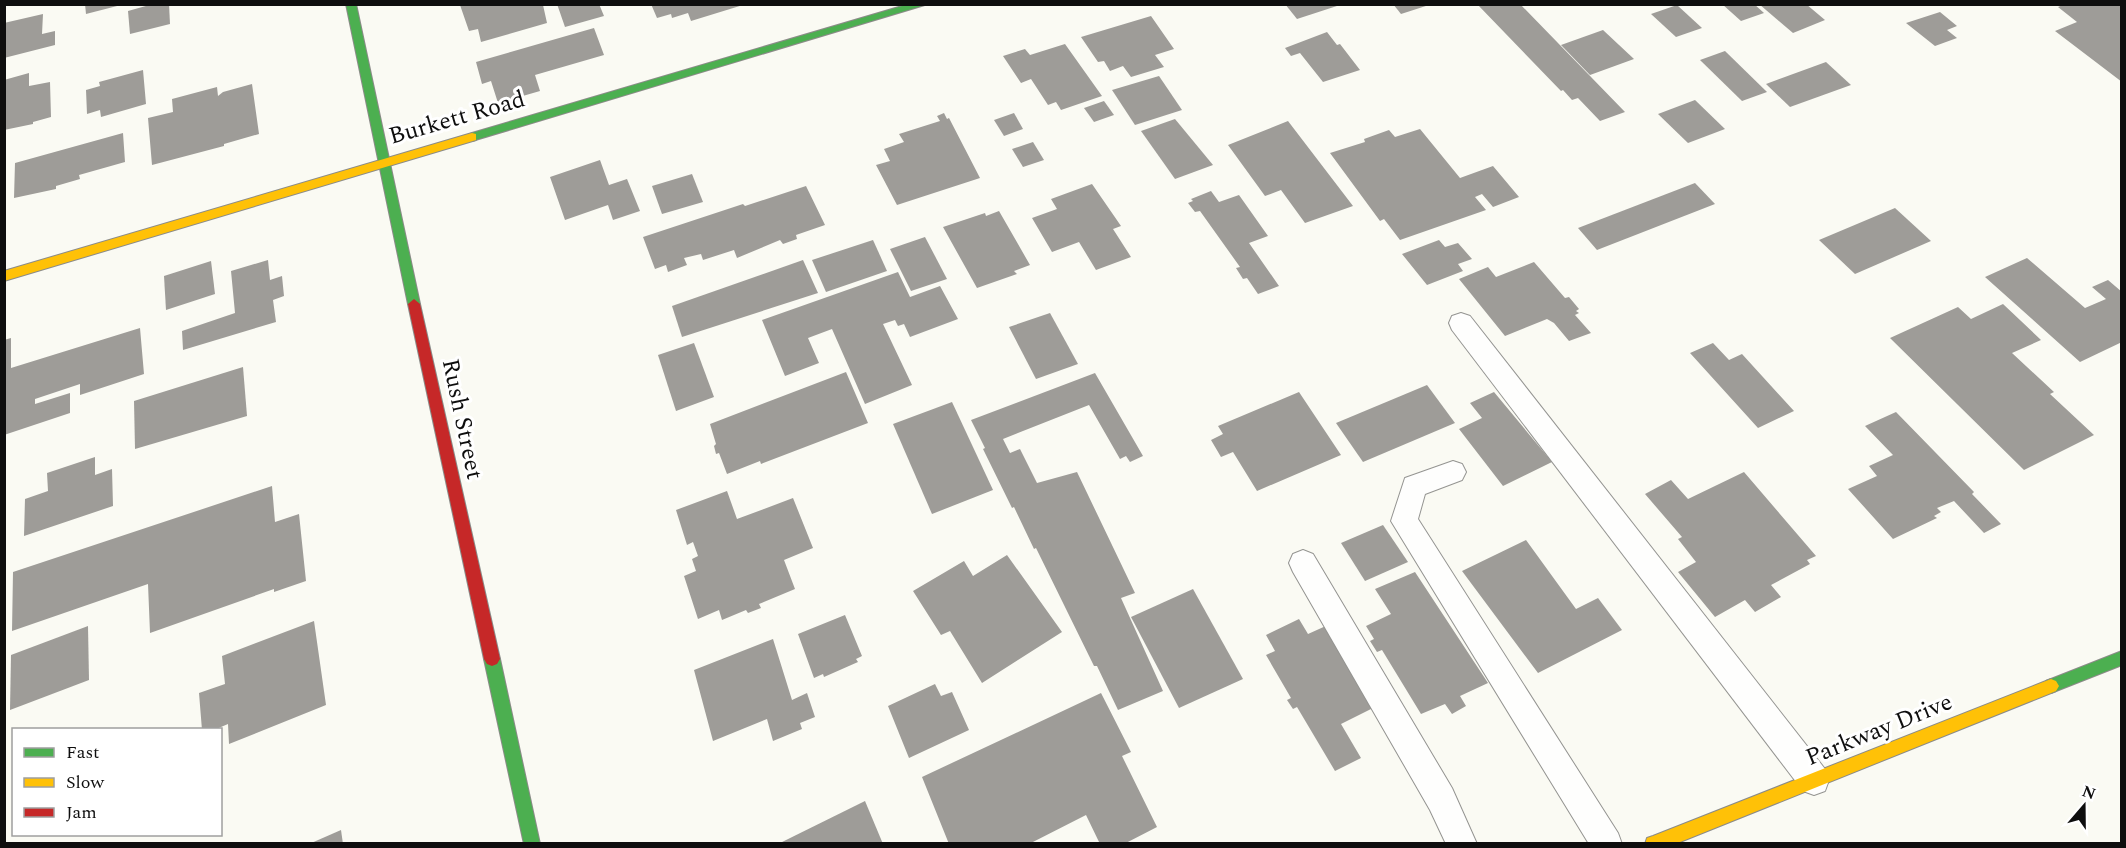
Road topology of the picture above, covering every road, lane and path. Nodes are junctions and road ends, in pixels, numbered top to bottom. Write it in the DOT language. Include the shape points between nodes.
graph roads {
  1 [pos="351,4"];
  2 [pos="923,4"];
  3 [pos="383,164"];
  4 [pos="4,276"];
  5 [pos="1461,323"];
  6 [pos="1453,472"];
  7 [pos="1303,563"];
  8 [pos="2121,658"];
  9 [pos="1814,780"];
  10 [pos="532,843"];
  11 [pos="1462,843"];
  12 [pos="1607,843"];
  13 [pos="1653,843"];
  1 -- 3 [label="street, Rush Street"];
  2 -- 3 [label="street, Burkett Road"];
  3 -- 4 [label="street, Burkett Road"];
  3 -- 10 [label="street, Rush Street"];
  5 -- 9 [label="lane"];
  6 -- 12 [label="lane" via="1414,486 1404,521"];
  7 -- 11 [label="lane" via="1441,799"];
  8 -- 9 [label="street, Parkway Drive"];
  9 -- 13 [label="street, Parkway Drive"];
}
